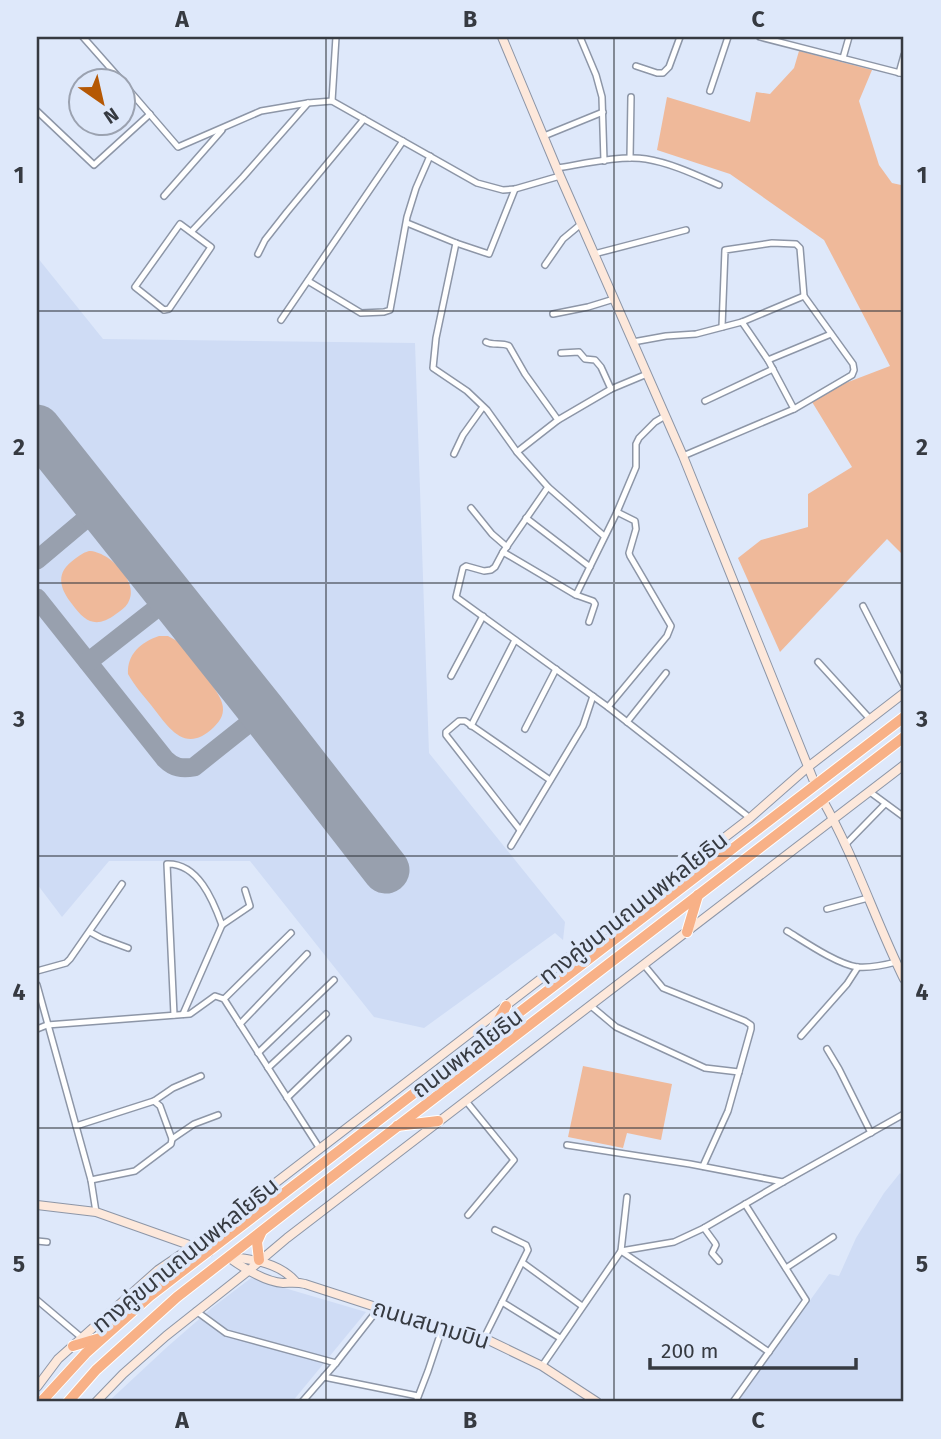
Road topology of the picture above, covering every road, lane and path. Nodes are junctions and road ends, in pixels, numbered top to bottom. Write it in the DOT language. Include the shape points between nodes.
graph roads {
  1 [pos="83,37"];
  2 [pos="336,37"];
  3 [pos="502,37"];
  4 [pos="580,37"];
  5 [pos="680,37"];
  6 [pos="728,37"];
  7 [pos="760,37"];
  8 [pos="849,37"];
  9 [pos="768,38"];
  10 [pos="904,55"];
  11 [pos="843,58"];
  12 [pos="109,66"];
  13 [pos="636,66"];
  14 [pos="901,74"];
  15 [pos="710,91"];
  16 [pos="631,97"];
  17 [pos="136,98"];
  18 [pos="332,101"];
  19 [pos="308,103"];
  20 [pos="37,111"];
  21 [pos="603,112"];
  22 [pos="150,114"];
  23 [pos="364,119"];
  24 [pos="225,128"];
  25 [pos="544,136"];
  26 [pos="402,141"];
  27 [pos="430,156"];
  28 [pos="630,159"];
  29 [pos="604,161"];
  30 [pos="559,172"];
  31 [pos="719,185"];
  32 [pos="515,190"];
  33 [pos="164,196"];
  34 [pos="407,223"];
  35 [pos="581,224"];
  36 [pos="686,230"];
  37 [pos="191,232"];
  38 [pos="456,243"];
  39 [pos="258,254"];
  40 [pos="594,254"];
  41 [pos="545,265"];
  42 [pos="307,281"];
  43 [pos="804,296"];
  44 [pos="614,299"];
  45 [pos="554,314"];
  46 [pos="281,320"];
  47 [pos="742,322"];
  48 [pos="722,327"];
  49 [pos="831,334"];
  50 [pos="486,342"];
  51 [pos="633,342"];
  52 [pos="561,353"];
  53 [pos="768,360"];
  54 [pos="773,369"];
  55 [pos="647,374"];
  56 [pos="611,388"];
  57 [pos="705,401"];
  58 [pos="483,407"];
  59 [pos="794,409"];
  60 [pos="665,416"];
  61 [pos="558,420"];
  62 [pos="517,452"];
  63 [pos="454,454"];
  64 [pos="683,456"];
  65 [pos="548,487"];
  66 [pos="471,508"];
  67 [pos="617,512"];
  68 [pos="526,518"];
  69 [pos="604,536"];
  70 [pos="505,549"];
  71 [pos="590,567"];
  72 [pos="576,595"];
  73 [pos="863,606"];
  74 [pos="483,616"];
  75 [pos="589,622"];
  76 [pos="516,640"];
  77 [pos="818,662"];
  78 [pos="556,669"];
  79 [pos="666,673"];
  80 [pos="451,676"];
  81 [pos="904,686"];
  82 [pos="904,693"];
  83 [pos="593,696"];
  84 [pos="607,706"];
  85 [pos="904,717"];
  86 [pos="870,719"];
  87 [pos="626,722"];
  88 [pos="471,726"];
  89 [pos="525,729"];
  90 [pos="904,737"];
  91 [pos="904,765"];
  92 [pos="808,767"];
  93 [pos="551,780"];
  94 [pos="816,784"];
  95 [pos="870,792"];
  96 [pos="822,799"];
  97 [pos="885,804"];
  98 [pos="904,817"];
  99 [pos="750,818"];
  100 [pos="834,820"];
  101 [pos="520,830"];
  102 [pos="846,844"];
  103 [pos="511,846"];
  104 [pos="122,884"];
  105 [pos="245,890"];
  106 [pos="698,895"];
  107 [pos="868,898"];
  108 [pos="659,905"];
  109 [pos="827,909"];
  110 [pos="621,917"];
  111 [pos="222,925"];
  112 [pos="788,931"];
  113 [pos="90,932"];
  114 [pos="687,932"];
  115 [pos="291,933"];
  116 [pos="128,948"];
  117 [pos="307,954"];
  118 [pos="896,962"];
  119 [pos="644,965"];
  120 [pos="858,967"];
  121 [pos="37,971"];
  122 [pos="904,979"];
  123 [pos="334,980"];
  124 [pos="37,985"];
  125 [pos="224,999"];
  126 [pos="506,1006"];
  127 [pos="591,1006"];
  128 [pos="183,1014"];
  129 [pos="326,1014"];
  130 [pos="174,1015"];
  131 [pos="240,1024"];
  132 [pos="47,1025"];
  133 [pos="37,1029"];
  134 [pos="491,1034"];
  135 [pos="801,1036"];
  136 [pos="348,1039"];
  137 [pos="827,1049"];
  138 [pos="258,1053"];
  139 [pos="268,1068"];
  140 [pos="739,1072"];
  141 [pos="201,1076"];
  142 [pos="287,1098"];
  143 [pos="154,1101"];
  144 [pos="466,1101"];
  145 [pos="904,1114"];
  146 [pos="218,1115"];
  147 [pos="438,1121"];
  148 [pos="76,1126"];
  149 [pos="397,1126"];
  150 [pos="871,1133"];
  151 [pos="172,1139"];
  152 [pos="567,1145"];
  153 [pos="320,1149"];
  154 [pos="703,1166"];
  155 [pos="92,1180"];
  156 [pos="783,1182"];
  157 [pos="627,1198"];
  158 [pos="745,1204"];
  159 [pos="37,1205"];
  160 [pos="96,1212"];
  161 [pos="468,1215"];
  162 [pos="704,1228"];
  163 [pos="263,1230"];
  164 [pos="495,1230"];
  165 [pos="833,1237"];
  166 [pos="37,1241"];
  167 [pos="47,1242"];
  168 [pos="192,1247"];
  169 [pos="621,1251"];
  170 [pos="209,1252"];
  171 [pos="228,1257"];
  172 [pos="259,1260"];
  173 [pos="719,1261"];
  174 [pos="523,1263"];
  175 [pos="786,1268"];
  176 [pos="248,1271"];
  177 [pos="295,1281"];
  178 [pos="37,1300"];
  179 [pos="502,1302"];
  180 [pos="582,1306"];
  181 [pos="379,1308"];
  182 [pos="196,1311"];
  183 [pos="443,1326"];
  184 [pos="82,1338"];
  185 [pos="102,1338"];
  186 [pos="484,1338"];
  187 [pos="560,1338"];
  188 [pos="73,1346"];
  189 [pos="769,1352"];
  190 [pos="336,1363"];
  191 [pos="541,1366"];
  192 [pos="324,1377"];
  193 [pos="37,1387"];
  194 [pos="417,1399"];
  195 [pos="41,1402"];
  196 [pos="68,1402"];
  197 [pos="96,1402"];
  198 [pos="302,1402"];
  199 [pos="597,1402"];
  200 [pos="733,1402"];
  1 -- 12 [label="street"];
  2 -- 18 [label="street"];
  3 -- 25 [label="main road"];
  4 -- 21 [label="street" via="596,75"];
  5 -- 13 [label="street" via="663,73"];
  6 -- 15 [label="street"];
  7 -- 9 [label="street"];
  8 -- 11 [label="street"];
  9 -- 11 [label="street"];
  10 -- 14 [label="street"];
  11 -- 14 [label="street"];
  16 -- 28 [label="street"];
  17 -- 22 [label="street"];
  18 -- 19 [label="street"];
  18 -- 23 [label="street"];
  19 -- 24 [label="street" via="261,111"];
  19 -- 37 [label="street"];
  20 -- 22 [label="street" via="94,164"];
  21 -- 25 [label="street"];
  21 -- 29 [label="street"];
  22 -- 24 [label="street" via="178,147"];
  23 -- 26 [label="street"];
  23 -- 39 [label="street"];
  24 -- 33 [label="street"];
  25 -- 30 [label="main road"];
  26 -- 27 [label="street"];
  26 -- 42 [label="street"];
  27 -- 32 [label="street" via="477,183"];
  27 -- 34 [label="street"];
  28 -- 29 [label="street"];
  28 -- 31 [label="street" via="661,162"];
  29 -- 30 [label="street"];
  30 -- 32 [label="street"];
  30 -- 35 [label="main road"];
  32 -- 38 [label="street" via="489,254"];
  34 -- 38 [label="street"];
  34 -- 42 [label="street" via="390,310 361,313"];
  35 -- 40 [label="main road"];
  35 -- 41 [label="street"];
  36 -- 40 [label="street"];
  37 -- 37 [label="street" via="211,247 164,310 135,287 180,224"];
  38 -- 58 [label="street" via="433,368"];
  40 -- 44 [label="main road"];
  42 -- 46 [label="street"];
  43 -- 47 [label="street"];
  43 -- 48 [label="street" via="796,244 725,250"];
  43 -- 49 [label="street"];
  44 -- 45 [label="street"];
  44 -- 51 [label="main road"];
  47 -- 48 [label="street"];
  47 -- 53 [label="street"];
  48 -- 51 [label="street"];
  49 -- 53 [label="street"];
  49 -- 59 [label="street" via="853,364 852,375"];
  50 -- 61 [label="street" via="509,346"];
  51 -- 55 [label="main road"];
  52 -- 56 [label="street" via="579,352 585,359 595,360"];
  53 -- 54 [label="street"];
  54 -- 57 [label="street"];
  54 -- 59 [label="street"];
  55 -- 56 [label="street"];
  55 -- 60 [label="main road"];
  56 -- 61 [label="street"];
  58 -- 62 [label="street"];
  58 -- 63 [label="street"];
  59 -- 64 [label="street"];
  60 -- 64 [label="main road"];
  60 -- 67 [label="street" via="636,444 636,467"];
  61 -- 62 [label="street"];
  62 -- 65 [label="street"];
  64 -- 92 [label="main road"];
  65 -- 68 [label="street"];
  65 -- 69 [label="street"];
  66 -- 70 [label="street"];
  67 -- 69 [label="street"];
  67 -- 84 [label="street" via="635,520 629,553 671,626"];
  68 -- 70 [label="street"];
  68 -- 71 [label="street"];
  69 -- 71 [label="street"];
  70 -- 72 [label="street"];
  70 -- 74 [label="street" via="491,570 466,566 462,571 456,597"];
  71 -- 72 [label="street"];
  72 -- 75 [label="street" via="595,602"];
  73 -- 81 [label="street"];
  74 -- 76 [label="street"];
  74 -- 80 [label="street"];
  76 -- 78 [label="street"];
  76 -- 88 [label="street"];
  77 -- 86 [label="street"];
  78 -- 83 [label="street"];
  78 -- 89 [label="street"];
  79 -- 87 [label="street"];
  82 -- 86 [label="main road, ทางคู่ขนานถนนพหลโยธิน"];
  83 -- 84 [label="street"];
  83 -- 93 [label="street" via="583,726"];
  84 -- 87 [label="street"];
  85 -- 94 [label="highway, ถนนพหลโยธิน"];
  86 -- 92 [label="main road, ทางคู่ขนานถนนพหลโยธิน"];
  87 -- 99 [label="street"];
  88 -- 93 [label="street"];
  88 -- 101 [label="street" via="462,720 446,735"];
  90 -- 96 [label="highway, ถนนพหลโยธิน"];
  91 -- 95 [label="main road"];
  92 -- 94 [label="main road"];
  92 -- 99 [label="main road, ทางคู่ขนานถนนพหลโยธิน"];
  93 -- 101 [label="street"];
  94 -- 96 [label="highway"];
  94 -- 108 [label="highway, ถนนพหลโยธิน"];
  95 -- 97 [label="street"];
  95 -- 100 [label="main road"];
  96 -- 100 [label="main road"];
  96 -- 106 [label="highway, ถนนพหลโยธิน"];
  97 -- 98 [label="street"];
  97 -- 102 [label="street"];
  99 -- 110 [label="main road, ทางคู่ขนานถนนพหลโยธิน"];
  100 -- 102 [label="main road"];
  100 -- 114 [label="main road"];
  101 -- 103 [label="street"];
  102 -- 107 [label="main road"];
  104 -- 113 [label="street"];
  105 -- 111 [label="street" via="250,906"];
  106 -- 114 [label="highway"];
  106 -- 149 [label="highway, ถนนพหลโยธิน"];
  107 -- 109 [label="street"];
  107 -- 118 [label="main road"];
  108 -- 110 [label="highway"];
  108 -- 134 [label="highway, ถนนพหลโยธิน"];
  110 -- 126 [label="main road, ทางคู่ขนานถนนพหลโยธิน"];
  111 -- 128 [label="street"];
  111 -- 130 [label="street" via="196,877 167,863"];
  112 -- 120 [label="street"];
  113 -- 116 [label="street"];
  113 -- 121 [label="street" via="66,963"];
  114 -- 119 [label="main road"];
  115 -- 125 [label="street"];
  117 -- 131 [label="street"];
  118 -- 120 [label="street"];
  118 -- 122 [label="main road"];
  119 -- 127 [label="main road"];
  119 -- 140 [label="street" via="663,988 751,1025"];
  120 -- 135 [label="street"];
  123 -- 138 [label="street"];
  124 -- 132 [label="street"];
  125 -- 128 [label="street" via="215,996"];
  125 -- 131 [label="street"];
  126 -- 134 [label="highway"];
  126 -- 153 [label="main road, ทางคู่ขนานถนนพหลโยธิน"];
  127 -- 140 [label="street" via="615,1027 705,1068"];
  127 -- 144 [label="main road"];
  128 -- 130 [label="street"];
  129 -- 139 [label="street"];
  130 -- 132 [label="street"];
  131 -- 138 [label="street"];
  132 -- 133 [label="street"];
  132 -- 148 [label="street"];
  134 -- 170 [label="highway, ถนนพหลโยธิน"];
  136 -- 142 [label="street"];
  137 -- 150 [label="street"];
  138 -- 139 [label="street"];
  139 -- 142 [label="street"];
  140 -- 154 [label="street" via="728,1111"];
  141 -- 143 [label="street"];
  142 -- 153 [label="street"];
  143 -- 148 [label="street"];
  143 -- 151 [label="street"];
  144 -- 147 [label="main road"];
  144 -- 161 [label="street" via="514,1160"];
  145 -- 150 [label="street"];
  146 -- 151 [label="street"];
  147 -- 149 [label="highway"];
  147 -- 172 [label="main road"];
  148 -- 155 [label="street"];
  149 -- 163 [label="highway, ถนนพหลโยธิน"];
  150 -- 156 [label="street"];
  151 -- 155 [label="street" via="135,1171"];
  152 -- 154 [label="street"];
  153 -- 168 [label="main road, ทางคู่ขนานถนนพหลโยธิน"];
  154 -- 156 [label="street"];
  155 -- 160 [label="street"];
  156 -- 158 [label="street"];
  157 -- 169 [label="street"];
  158 -- 162 [label="street"];
  158 -- 175 [label="street"];
  159 -- 160 [label="main road"];
  160 -- 168 [label="main road"];
  162 -- 169 [label="street" via="674,1242"];
  162 -- 173 [label="street" via="716,1245 712,1253"];
  163 -- 171 [label="highway, ถนนพหลโยธิน"];
  163 -- 172 [label="highway" via="257,1242"];
  164 -- 174 [label="street" via="526,1245"];
  165 -- 175 [label="street"];
  166 -- 167 [label="street"];
  168 -- 170 [label="main road"];
  168 -- 184 [label="main road, ทางคู่ขนานถนนพหลโยธิน" via="158,1270"];
  169 -- 180 [label="street"];
  169 -- 189 [label="street"];
  170 -- 171 [label="highway"];
  170 -- 185 [label="highway, ถนนพหลโยธิน"];
  171 -- 172 [label="main road, ถนนสนามบิน"];
  171 -- 176 [label="main road, ถนนสนามบิน"];
  171 -- 196 [label="highway, ถนนพหลโยธิน" via="133,1336"];
  172 -- 176 [label="main road"];
  172 -- 177 [label="main road, ถนนสนามบิน"];
  174 -- 179 [label="street"];
  174 -- 180 [label="street"];
  175 -- 189 [label="street" via="806,1303"];
  176 -- 177 [label="main road, ถนนสนามบิน" via="282,1283"];
  176 -- 182 [label="main road"];
  177 -- 181 [label="main road, ถนนสนามบิน"];
  178 -- 184 [label="street"];
  179 -- 186 [label="street"];
  179 -- 187 [label="street"];
  180 -- 187 [label="street"];
  181 -- 183 [label="main road, ถนนสนามบิน"];
  181 -- 190 [label="street"];
  182 -- 190 [label="street" via="226,1333"];
  182 -- 197 [label="main road"];
  183 -- 186 [label="main road, ถนนสนามบิน"];
  183 -- 194 [label="street"];
  184 -- 188 [label="main road, ทางคู่ขนานถนนพหลโยธิน"];
  185 -- 188 [label="highway"];
  185 -- 195 [label="highway, ถนนพหลโยธิน"];
  186 -- 191 [label="main road, ถนนสนามบิน"];
  187 -- 191 [label="street"];
  188 -- 193 [label="main road, ทางคู่ขนานถนนพหลโยธิน"];
  189 -- 200 [label="street"];
  190 -- 192 [label="street"];
  191 -- 199 [label="main road, ถนนสนามบิน"];
  192 -- 194 [label="street"];
  192 -- 198 [label="street"];
}
